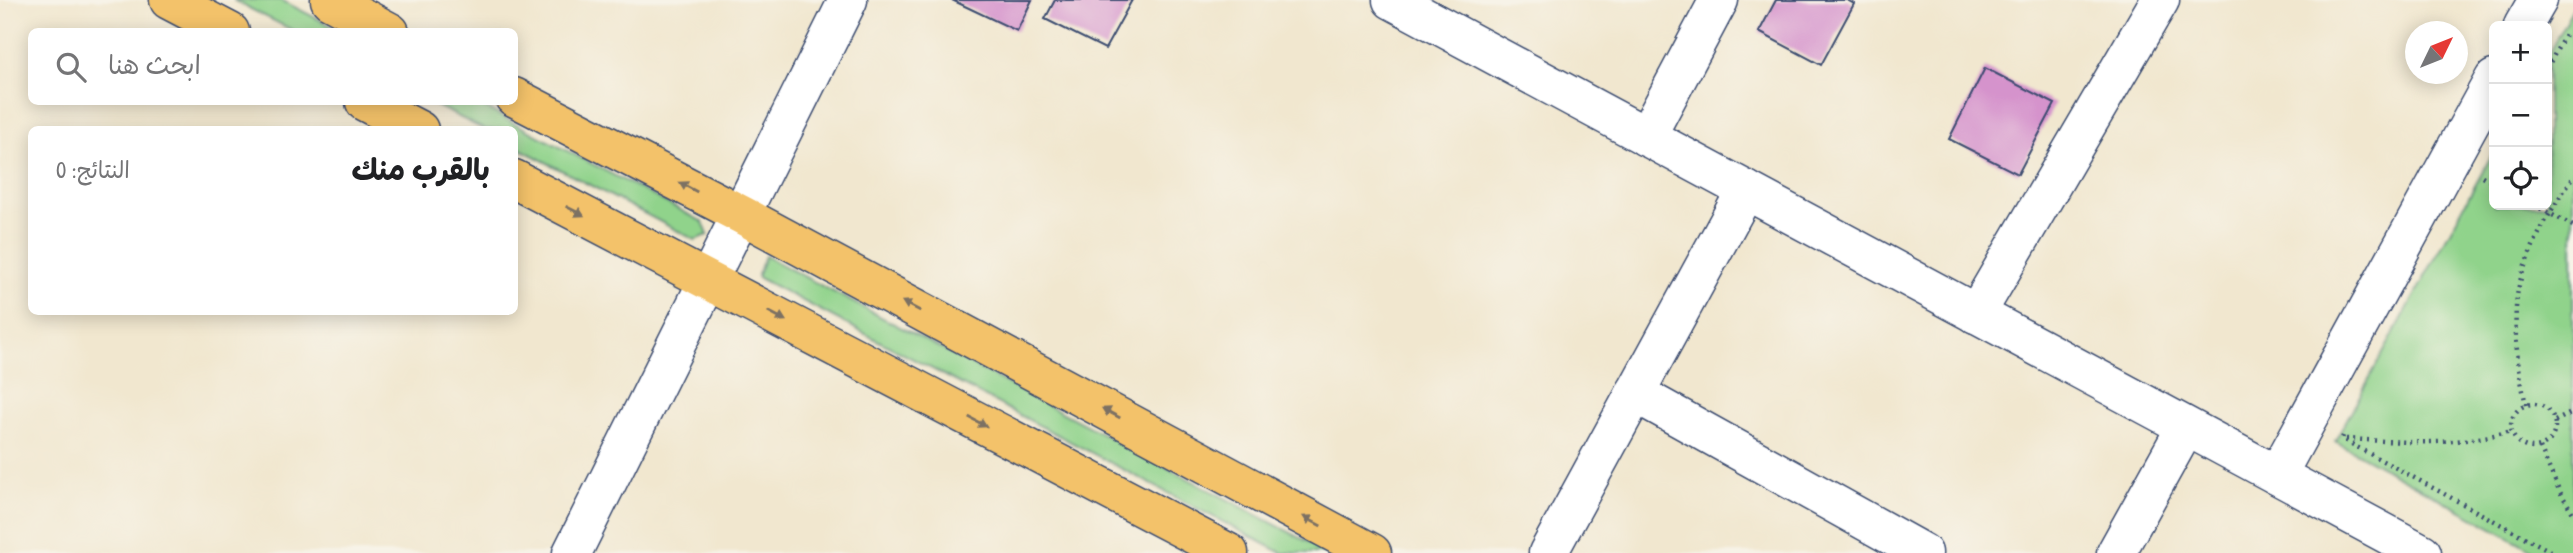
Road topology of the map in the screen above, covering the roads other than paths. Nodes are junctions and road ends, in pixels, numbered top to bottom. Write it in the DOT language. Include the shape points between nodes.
graph roads {
  1 [pos="169,0"];
  2 [pos="330,0"];
  3 [pos="848,0"];
  4 [pos="1392,0"];
  5 [pos="1719,0"];
  6 [pos="2160,0"];
  7 [pos="2538,0"];
  8 [pos="2526,21"];
  9 [pos="222,28"];
  10 [pos="382,28"];
  11 [pos="2491,84"];
  12 [pos="518,99"];
  13 [pos="371,105"];
  14 [pos="411,126"];
  15 [pos="1646,137"];
  16 [pos="518,181"];
  17 [pos="1746,190"];
  18 [pos="742,215"];
  19 [pos="710,281"];
  20 [pos="1976,314"];
  21 [pos="1635,393"];
  22 [pos="2186,427"];
  23 [pos="2277,475"];
  24 [pos="572,553"];
  25 [pos="1228,553"];
  26 [pos="1372,553"];
  27 [pos="1548,553"];
  28 [pos="1923,553"];
  29 [pos="2116,553"];
  30 [pos="2421,553"];
  1 -- 9 [label="main road"];
  2 -- 10 [label="main road"];
  3 -- 18 [label="street"];
  4 -- 15 [label="street"];
  5 -- 15 [label="street"];
  6 -- 20 [label="street"];
  7 -- 8 [label="street"];
  11 -- 23 [label="street"];
  18 -- 12 [label="main road, one-way"];
  13 -- 14 [label="main road"];
  15 -- 17 [label="street"];
  16 -- 19 [label="main road, one-way"];
  17 -- 20 [label="street"];
  17 -- 21 [label="street"];
  18 -- 19 [label="street"];
  26 -- 18 [label="main road, one-way"];
  19 -- 24 [label="street"];
  19 -- 25 [label="main road, one-way"];
  20 -- 22 [label="street"];
  21 -- 27 [label="street"];
  21 -- 28 [label="street"];
  22 -- 23 [label="street"];
  22 -- 29 [label="street"];
  23 -- 30 [label="street"];
}
